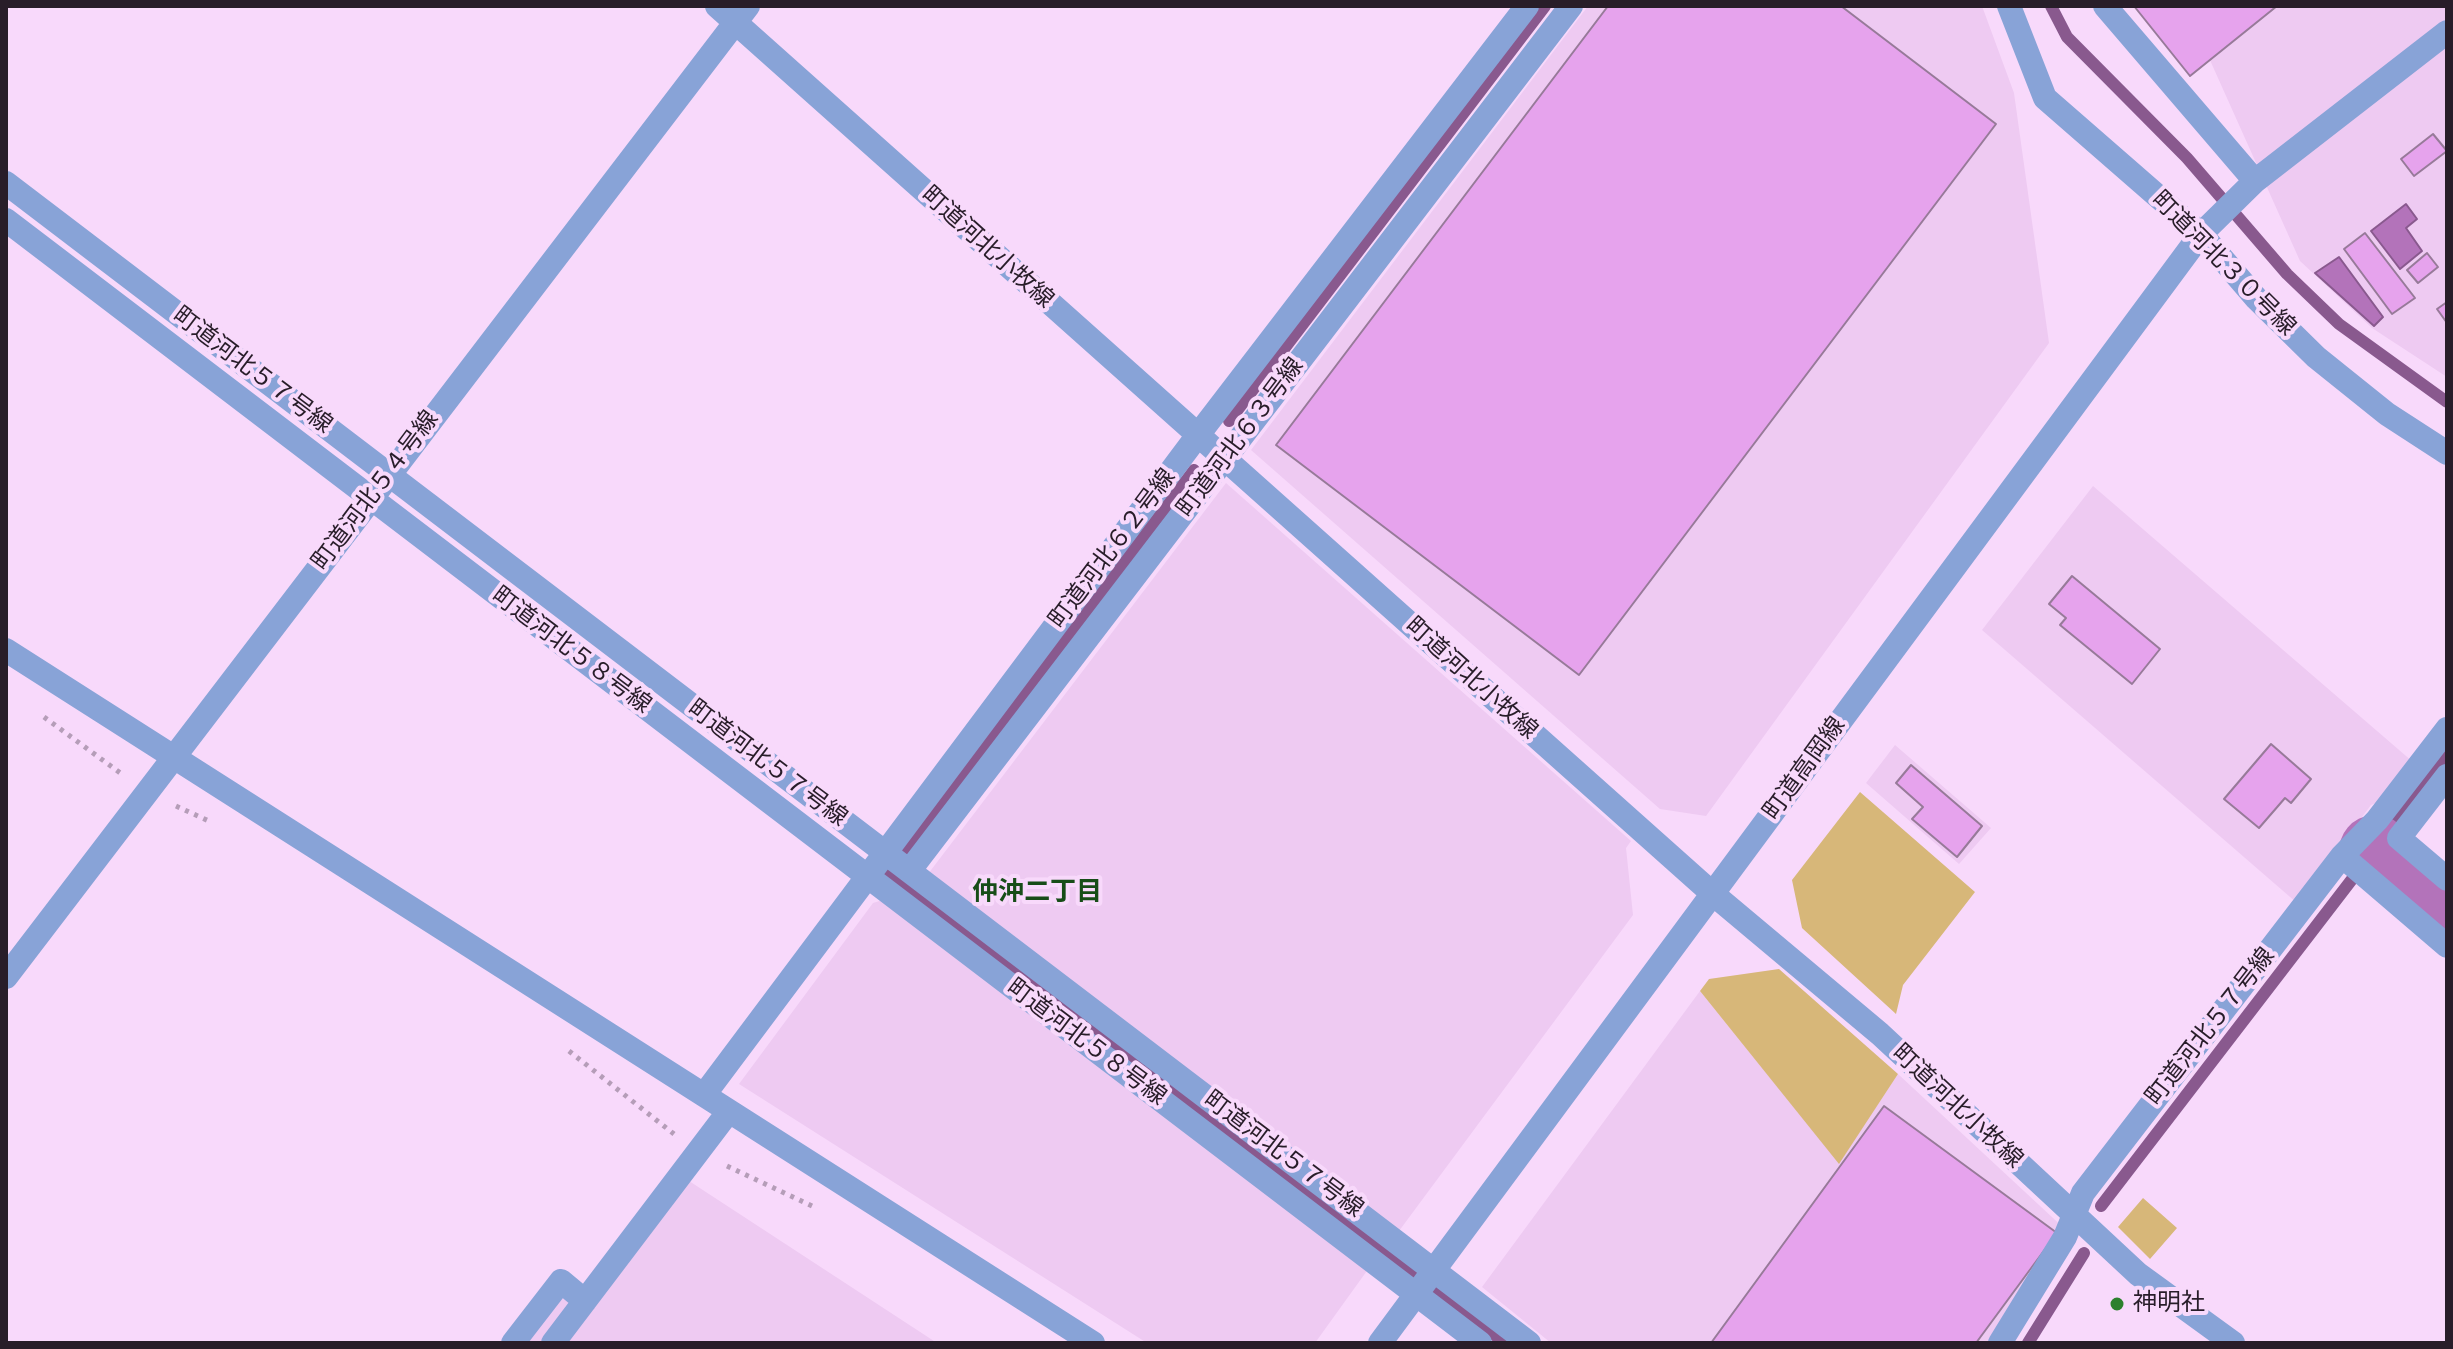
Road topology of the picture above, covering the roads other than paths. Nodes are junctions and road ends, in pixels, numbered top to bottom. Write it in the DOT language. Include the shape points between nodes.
graph roads {
  1 [pos="717,6"];
  2 [pos="1527,6"];
  3 [pos="1571,6"];
  4 [pos="2009,6"];
  5 [pos="2105,6"];
  6 [pos="741,14"];
  7 [pos="2447,32"];
  8 [pos="2255,181"];
  9 [pos="6,183"];
  10 [pos="6,220"];
  11 [pos="2201,234"];
  12 [pos="1198,435"];
  13 [pos="2447,453"];
  14 [pos="1225,459"];
  15 [pos="389,475"];
  16 [pos="370,499"];
  17 [pos="6,650"];
  18 [pos="2447,729"];
  19 [pos="172,757"];
  20 [pos="2447,776"];
  21 [pos="884,854"];
  22 [pos="2354,866"];
  23 [pos="910,870"];
  24 [pos="867,876"];
  25 [pos="2447,879"];
  26 [pos="1713,894"];
  27 [pos="2447,946"];
  28 [pos="6,977"];
  29 [pos="704,1095"];
  30 [pos="729,1111"];
  31 [pos="2073,1216"];
  32 [pos="1433,1270"];
  33 [pos="1416,1295"];
  34 [pos="585,1301"];
  35 [pos="513,1343"];
  36 [pos="553,1343"];
  37 [pos="1093,1343"];
  38 [pos="1380,1343"];
  39 [pos="1480,1343"];
  40 [pos="1529,1343"];
  41 [pos="2000,1343"];
  42 [pos="2233,1343"];
  1 -- 6 [label="street, 町道河北小牧線"];
  2 -- 12 [label="street, 町道河北６２号線"];
  3 -- 14 [label="street, 町道河北６３号線"];
  4 -- 11 [label="street, 町道河北３０号線" via="2045,98"];
  5 -- 8 [label="street"];
  6 -- 12 [label="street, 町道河北小牧線"];
  6 -- 15 [label="street, 町道河北５４号線"];
  7 -- 8 [label="street, 町道高岡線"];
  8 -- 11 [label="street, 町道高岡線"];
  9 -- 15 [label="street, 町道河北５７号線"];
  10 -- 16 [label="street, 町道河北５８号線"];
  11 -- 13 [label="street, 町道河北３０号線" via="2316,357 2387,414"];
  11 -- 26 [label="street, 町道高岡線"];
  12 -- 14 [label="street, 町道河北小牧線"];
  12 -- 21 [label="street, 町道河北６２号線"];
  14 -- 23 [label="street, 町道河北６３号線"];
  14 -- 26 [label="street, 町道河北小牧線"];
  15 -- 16 [label="street, 町道河北５４号線"];
  15 -- 21 [label="street, 町道河北５７号線"];
  16 -- 19 [label="street, 町道河北５４号線"];
  16 -- 24 [label="street, 町道河北５８号線"];
  17 -- 19 [label="street"];
  18 -- 22 [label="street, 町道河北５７号線" via="2377,820"];
  19 -- 28 [label="street, 町道河北５４号線"];
  19 -- 29 [label="street"];
  20 -- 25 [label="street" via="2399,838"];
  21 -- 23 [label="street, 町道河北５７号線"];
  21 -- 24 [label="street, 町道河北６２号線"];
  22 -- 27 [label="street"];
  22 -- 31 [label="street, 町道河北５７号線" via="2083,1193"];
  23 -- 32 [label="street, 町道河北５７号線"];
  24 -- 29 [label="street, 町道河北６２号線"];
  24 -- 33 [label="street, 町道河北５８号線"];
  26 -- 31 [label="street, 町道河北小牧線" via="1880,1034"];
  26 -- 32 [label="street, 町道高岡線"];
  29 -- 30 [label="street"];
  30 -- 34 [label="street"];
  30 -- 37 [label="street"];
  31 -- 41 [label="street, 町道河北５７号線"];
  31 -- 42 [label="street, 町道河北小牧線" via="2138,1274"];
  32 -- 33 [label="street, 町道高岡線"];
  32 -- 40 [label="street, 町道河北５７号線"];
  33 -- 38 [label="street, 町道高岡線"];
  33 -- 39 [label="street, 町道河北５８号線"];
  34 -- 35 [label="street" via="561,1281"];
  34 -- 36 [label="street"];
}
